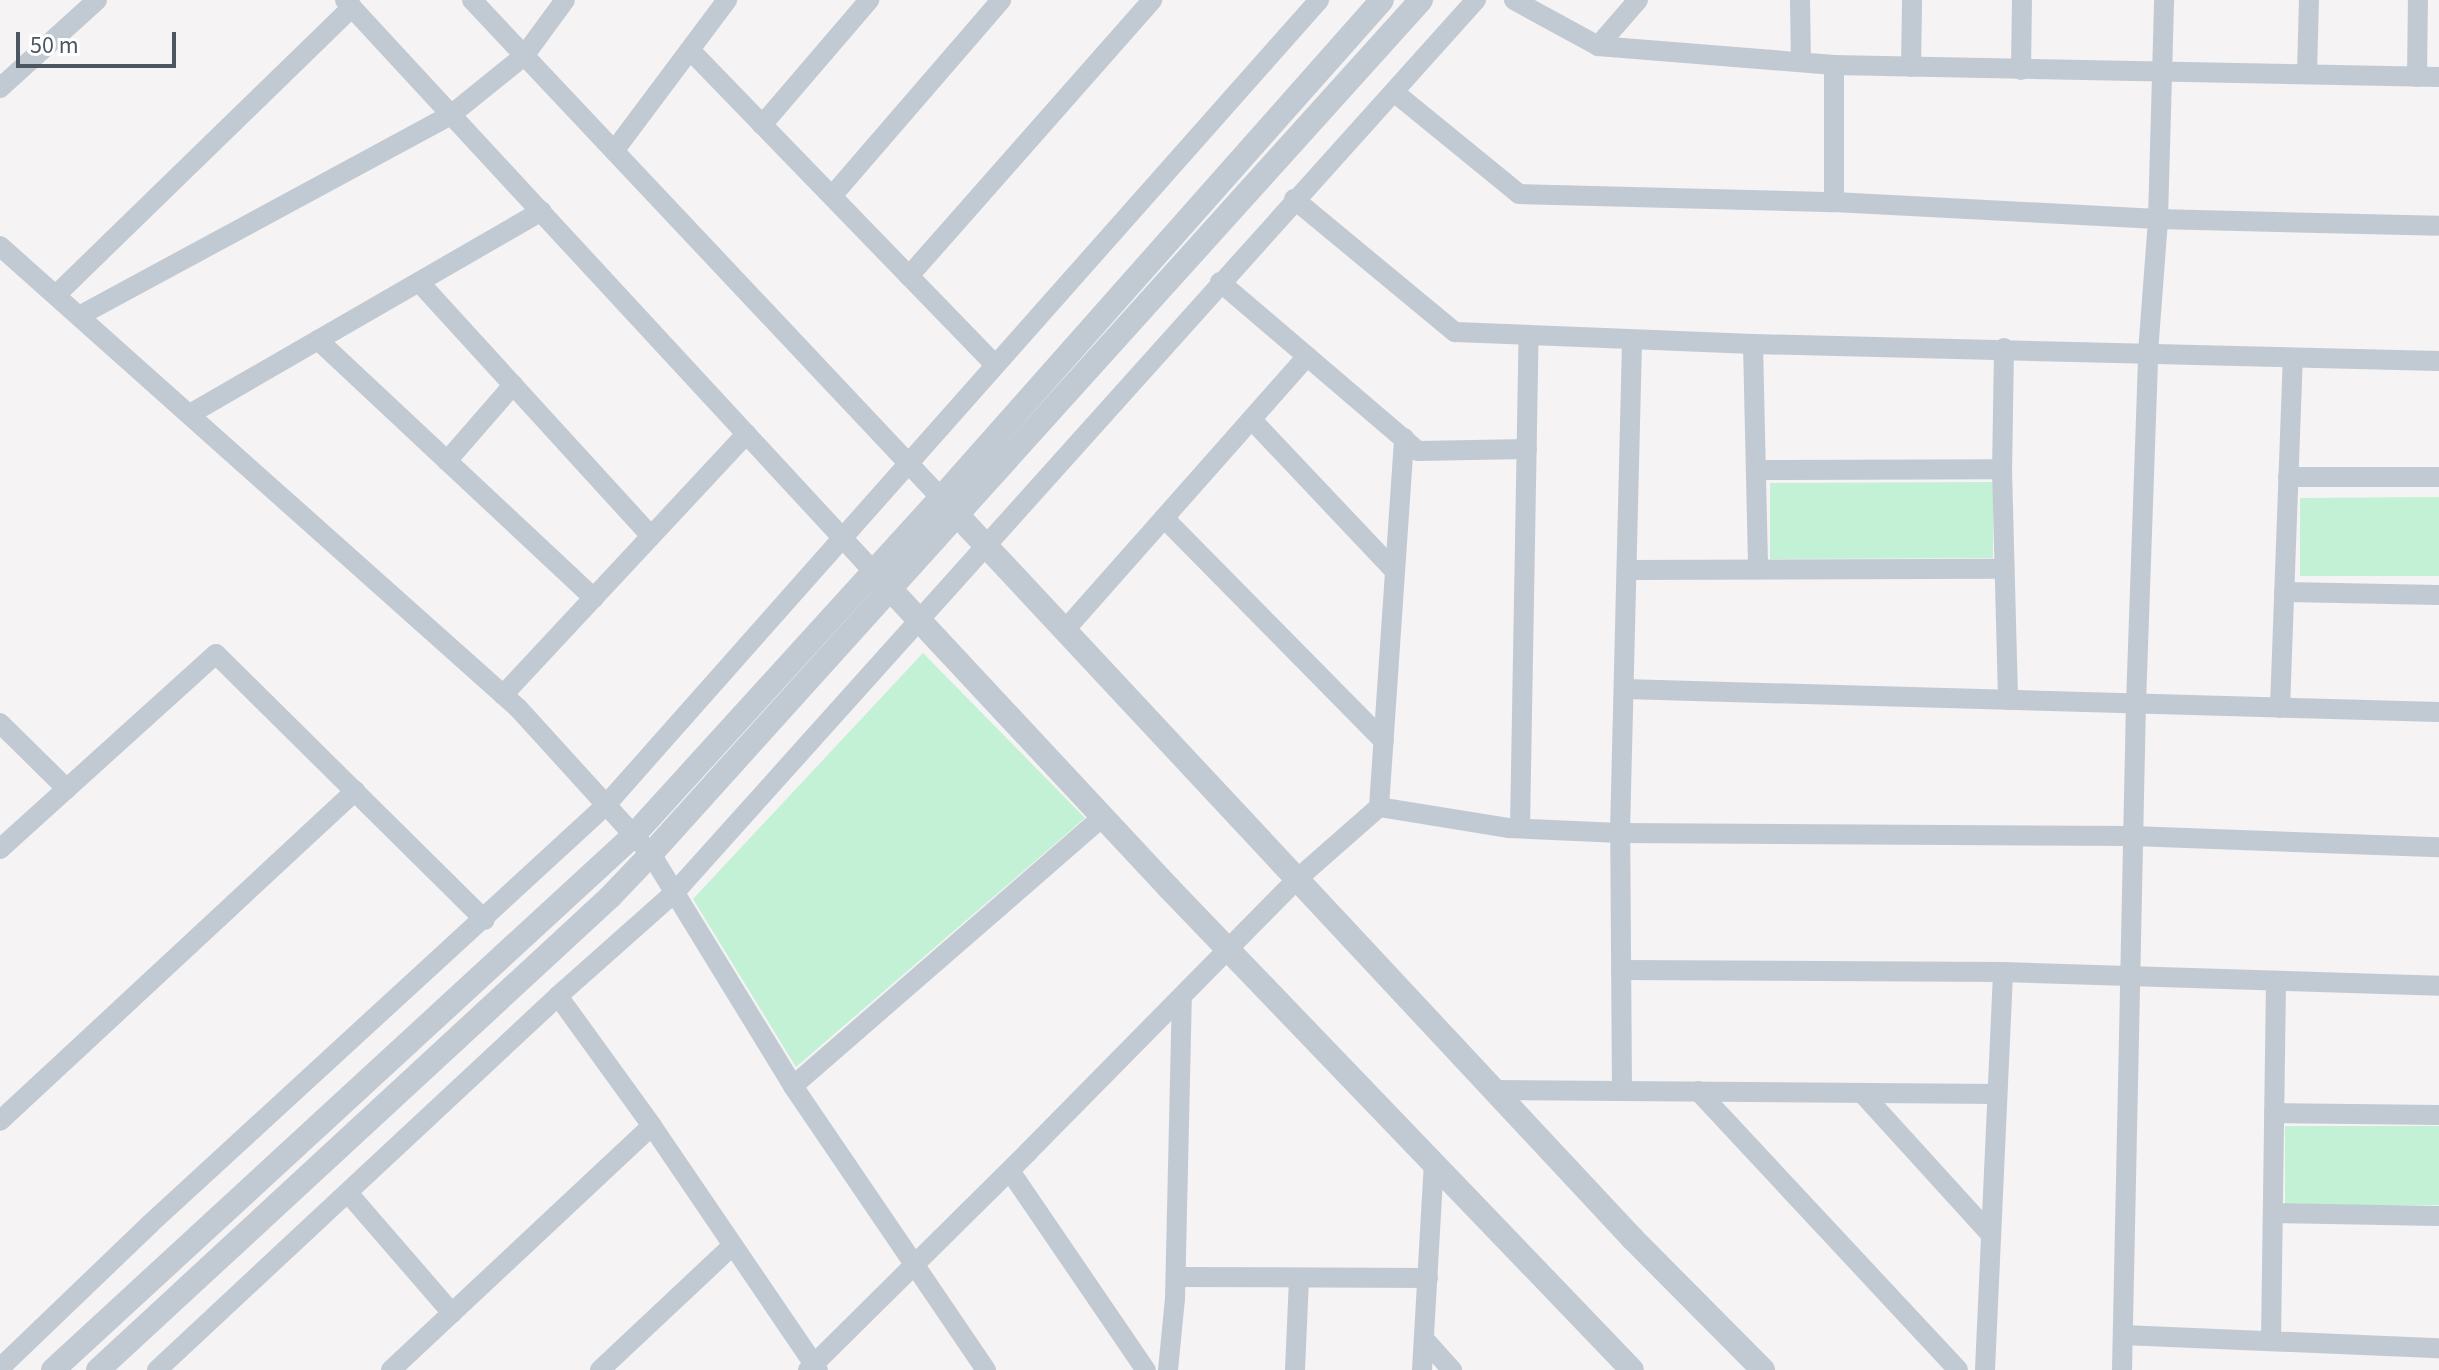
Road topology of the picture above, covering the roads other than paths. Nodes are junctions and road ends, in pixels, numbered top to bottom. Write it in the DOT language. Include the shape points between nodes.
graph roads {
  1 [pos="472,0"];
  2 [pos="565,0"];
  3 [pos="727,0"];
  4 [pos="869,0"];
  5 [pos="1001,0"];
  6 [pos="1152,0"];
  7 [pos="1319,0"];
  8 [pos="1382,0"];
  9 [pos="1421,0"];
  10 [pos="1476,0"];
  11 [pos="1514,0"];
  12 [pos="1638,0"];
  13 [pos="1800,0"];
  14 [pos="1912,0"];
  15 [pos="2022,0"];
  16 [pos="2164,0"];
  17 [pos="2309,0"];
  18 [pos="2418,0"];
  19 [pos="86,4"];
  20 [pos="349,4"];
  21 [pos="1598,46"];
  22 [pos="690,50"];
  23 [pos="524,56"];
  24 [pos="1801,62"];
  25 [pos="1834,65"];
  26 [pos="1911,67"];
  27 [pos="2021,70"];
  28 [pos="2162,73"];
  29 [pos="2307,74"];
  30 [pos="2417,77"];
  31 [pos="2439,77"];
  32 [pos="0,88"];
  33 [pos="1394,92"];
  34 [pos="452,114"];
  35 [pos="762,125"];
  36 [pos="614,151"];
  37 [pos="832,196"];
  38 [pos="1294,199"];
  39 [pos="1834,202"];
  40 [pos="542,211"];
  41 [pos="2158,219"];
  42 [pos="2439,226"];
  43 [pos="0,246"];
  44 [pos="909,276"];
  45 [pos="419,282"];
  46 [pos="1220,282"];
  47 [pos="56,295"];
  48 [pos="79,316"];
  49 [pos="1529,336"];
  50 [pos="318,340"];
  51 [pos="1632,340"];
  52 [pos="1753,344"];
  53 [pos="2004,348"];
  54 [pos="2148,353"];
  55 [pos="1307,356"];
  56 [pos="2293,358"];
  57 [pos="2439,361"];
  58 [pos="995,365"];
  59 [pos="513,385"];
  60 [pos="190,414"];
  61 [pos="1252,420"];
  62 [pos="746,434"];
  63 [pos="1404,438"];
  64 [pos="1527,449"];
  65 [pos="447,461"];
  66 [pos="908,464"];
  67 [pos="2002,469"];
  68 [pos="1756,470"];
  69 [pos="2288,477"];
  70 [pos="2439,477"];
  71 [pos="941,498"];
  72 [pos="958,516"];
  73 [pos="1164,518"];
  74 [pos="651,536"];
  75 [pos="844,540"];
  76 [pos="986,546"];
  77 [pos="1758,569"];
  78 [pos="2004,569"];
  79 [pos="872,570"];
  80 [pos="1627,570"];
  81 [pos="1395,571"];
  82 [pos="890,589"];
  83 [pos="2284,592"];
  84 [pos="2439,595"];
  85 [pos="594,598"];
  86 [pos="918,620"];
  87 [pos="1064,631"];
  88 [pos="1624,689"];
  89 [pos="503,695"];
  90 [pos="2008,700"];
  91 [pos="2136,704"];
  92 [pos="2280,708"];
  93 [pos="2439,712"];
  94 [pos="0,723"];
  95 [pos="1384,741"];
  96 [pos="67,789"];
  97 [pos="355,791"];
  98 [pos="605,806"];
  99 [pos="1379,807"];
  100 [pos="1102,817"];
  101 [pos="1520,828"];
  102 [pos="1620,833"];
  103 [pos="633,836"];
  104 [pos="2132,836"];
  105 [pos="2439,847"];
  106 [pos="0,849"];
  107 [pos="651,854"];
  108 [pos="1296,880"];
  109 [pos="675,892"];
  110 [pos="485,920"];
  111 [pos="1228,950"];
  112 [pos="1621,970"];
  113 [pos="2003,972"];
  114 [pos="2132,976"];
  115 [pos="2276,981"];
  116 [pos="2439,986"];
  117 [pos="558,996"];
  118 [pos="1182,998"];
  119 [pos="793,1086"];
  120 [pos="1493,1090"];
  121 [pos="1622,1091"];
  122 [pos="1698,1091"];
  123 [pos="1862,1093"];
  124 [pos="1997,1094"];
  125 [pos="2274,1113"];
  126 [pos="2439,1115"];
  127 [pos="0,1121"];
  128 [pos="652,1126"];
  129 [pos="1434,1164"];
  130 [pos="1010,1171"];
  131 [pos="348,1193"];
  132 [pos="2273,1213"];
  133 [pos="2439,1216"];
  134 [pos="1991,1235"];
  135 [pos="731,1247"];
  136 [pos="914,1265"];
  137 [pos="1176,1277"];
  138 [pos="1299,1278"];
  139 [pos="1428,1278"];
  140 [pos="452,1313"];
  141 [pos="2123,1335"];
  142 [pos="1424,1339"];
  143 [pos="2271,1341"];
  144 [pos="2439,1348"];
  145 [pos="0,1368"];
  146 [pos="813,1368"];
  147 [pos="53,1370"];
  148 [pos="98,1370"];
  149 [pos="157,1370"];
  150 [pos="391,1370"];
  151 [pos="600,1370"];
  152 [pos="986,1370"];
  153 [pos="1146,1370"];
  154 [pos="1168,1370"];
  155 [pos="1295,1370"];
  156 [pos="1422,1370"];
  157 [pos="1452,1370"];
  158 [pos="1632,1370"];
  159 [pos="1763,1370"];
  160 [pos="1958,1370"];
  161 [pos="1985,1370"];
  162 [pos="2122,1370"];
  1 -- 23 [label="street"];
  2 -- 23 [label="street"];
  3 -- 22 [label="street"];
  4 -- 35 [label="street"];
  5 -- 37 [label="street"];
  6 -- 44 [label="street"];
  7 -- 58 [label="street"];
  8 -- 71 [label="street"];
  9 -- 72 [label="street"];
  10 -- 33 [label="street"];
  11 -- 21 [label="street"];
  12 -- 21 [label="street"];
  13 -- 24 [label="street"];
  14 -- 26 [label="street"];
  15 -- 27 [label="street"];
  16 -- 28 [label="street"];
  17 -- 29 [label="street"];
  18 -- 30 [label="street"];
  19 -- 32 [label="street"];
  20 -- 34 [label="street"];
  20 -- 47 [label="street"];
  21 -- 24 [label="street"];
  22 -- 35 [label="street"];
  22 -- 36 [label="street"];
  23 -- 34 [label="street"];
  23 -- 36 [label="street"];
  24 -- 25 [label="street"];
  25 -- 26 [label="street"];
  25 -- 39 [label="street"];
  26 -- 27 [label="street"];
  27 -- 28 [label="street"];
  28 -- 29 [label="street"];
  28 -- 41 [label="street"];
  29 -- 30 [label="street"];
  30 -- 31 [label="street"];
  33 -- 38 [label="street"];
  33 -- 39 [label="street" via="1519,194"];
  34 -- 40 [label="street"];
  34 -- 48 [label="street"];
  35 -- 37 [label="street"];
  36 -- 66 [label="street"];
  37 -- 44 [label="street"];
  38 -- 46 [label="street"];
  38 -- 49 [label="street" via="1455,332"];
  39 -- 41 [label="street"];
  40 -- 45 [label="street"];
  40 -- 62 [label="street"];
  41 -- 42 [label="street"];
  41 -- 54 [label="street"];
  43 -- 47 [label="street"];
  44 -- 58 [label="street"];
  45 -- 50 [label="street"];
  45 -- 59 [label="street"];
  46 -- 55 [label="street"];
  46 -- 76 [label="street"];
  47 -- 48 [label="street"];
  48 -- 60 [label="street"];
  49 -- 51 [label="street"];
  49 -- 64 [label="street"];
  50 -- 60 [label="street"];
  50 -- 65 [label="street"];
  51 -- 52 [label="street"];
  51 -- 80 [label="street"];
  52 -- 53 [label="street"];
  52 -- 68 [label="street"];
  53 -- 54 [label="street"];
  53 -- 67 [label="street"];
  54 -- 56 [label="street"];
  54 -- 91 [label="street"];
  55 -- 61 [label="street"];
  55 -- 63 [label="street"];
  56 -- 57 [label="street"];
  56 -- 69 [label="street"];
  58 -- 66 [label="street"];
  59 -- 65 [label="street"];
  59 -- 74 [label="street"];
  60 -- 89 [label="street"];
  61 -- 73 [label="street"];
  61 -- 81 [label="street"];
  62 -- 74 [label="street"];
  62 -- 75 [label="street"];
  63 -- 64 [label="street" via="1418,451"];
  63 -- 81 [label="street"];
  64 -- 101 [label="street"];
  65 -- 85 [label="street"];
  66 -- 71 [label="street"];
  66 -- 75 [label="street"];
  67 -- 68 [label="street"];
  67 -- 78 [label="street"];
  68 -- 77 [label="street"];
  69 -- 70 [label="street"];
  69 -- 83 [label="street"];
  71 -- 72 [label="street"];
  71 -- 79 [label="street"];
  72 -- 76 [label="street"];
  72 -- 82 [label="street"];
  73 -- 87 [label="street"];
  73 -- 95 [label="street"];
  74 -- 85 [label="street"];
  75 -- 79 [label="street"];
  75 -- 98 [label="street"];
  76 -- 86 [label="street"];
  76 -- 87 [label="street"];
  77 -- 78 [label="street"];
  77 -- 80 [label="street"];
  78 -- 90 [label="street"];
  79 -- 82 [label="street"];
  79 -- 103 [label="street"];
  80 -- 88 [label="street"];
  81 -- 95 [label="street"];
  82 -- 86 [label="street"];
  82 -- 107 [label="street"];
  83 -- 84 [label="street"];
  83 -- 92 [label="street"];
  85 -- 89 [label="street"];
  86 -- 100 [label="street"];
  86 -- 109 [label="street"];
  87 -- 108 [label="street"];
  88 -- 90 [label="street"];
  88 -- 102 [label="street"];
  89 -- 98 [label="street"];
  90 -- 91 [label="street"];
  91 -- 92 [label="street"];
  91 -- 104 [label="street"];
  92 -- 93 [label="street"];
  94 -- 96 [label="street"];
  95 -- 99 [label="street"];
  96 -- 97 [label="street" via="216,654"];
  96 -- 106 [label="street"];
  97 -- 110 [label="street"];
  97 -- 127 [label="street"];
  98 -- 103 [label="street"];
  98 -- 110 [label="street"];
  99 -- 101 [label="street"];
  99 -- 108 [label="street"];
  100 -- 111 [label="street"];
  100 -- 119 [label="street"];
  101 -- 102 [label="street"];
  102 -- 104 [label="street"];
  102 -- 112 [label="street"];
  103 -- 107 [label="street"];
  103 -- 147 [label="street"];
  104 -- 105 [label="street"];
  104 -- 114 [label="street"];
  107 -- 109 [label="street"];
  107 -- 148 [label="street"];
  108 -- 111 [label="street"];
  108 -- 120 [label="street"];
  109 -- 117 [label="street"];
  109 -- 119 [label="street"];
  110 -- 145 [label="street"];
  111 -- 118 [label="street"];
  111 -- 129 [label="street"];
  112 -- 113 [label="street"];
  112 -- 121 [label="street"];
  113 -- 114 [label="street"];
  113 -- 124 [label="street"];
  114 -- 115 [label="street"];
  114 -- 141 [label="street"];
  115 -- 116 [label="street"];
  115 -- 125 [label="street"];
  117 -- 128 [label="street"];
  117 -- 131 [label="street"];
  118 -- 130 [label="street"];
  118 -- 137 [label="street"];
  119 -- 136 [label="street"];
  120 -- 121 [label="street"];
  120 -- 159 [label="street"];
  121 -- 122 [label="street"];
  122 -- 123 [label="street"];
  122 -- 160 [label="street"];
  123 -- 124 [label="street"];
  123 -- 134 [label="street"];
  124 -- 134 [label="street"];
  125 -- 126 [label="street"];
  125 -- 132 [label="street"];
  128 -- 135 [label="street"];
  128 -- 140 [label="street"];
  129 -- 139 [label="street"];
  129 -- 158 [label="street"];
  130 -- 136 [label="street"];
  130 -- 153 [label="street"];
  131 -- 140 [label="street"];
  131 -- 149 [label="street"];
  132 -- 133 [label="street"];
  132 -- 143 [label="street"];
  134 -- 161 [label="street"];
  135 -- 146 [label="street"];
  135 -- 151 [label="street"];
  136 -- 146 [label="street"];
  136 -- 152 [label="street"];
  137 -- 138 [label="street"];
  137 -- 154 [label="street"];
  138 -- 139 [label="street"];
  138 -- 155 [label="street"];
  139 -- 142 [label="street"];
  140 -- 150 [label="street"];
  141 -- 143 [label="street"];
  141 -- 162 [label="street"];
  142 -- 156 [label="street"];
  142 -- 157 [label="street"];
  143 -- 144 [label="street"];
}
